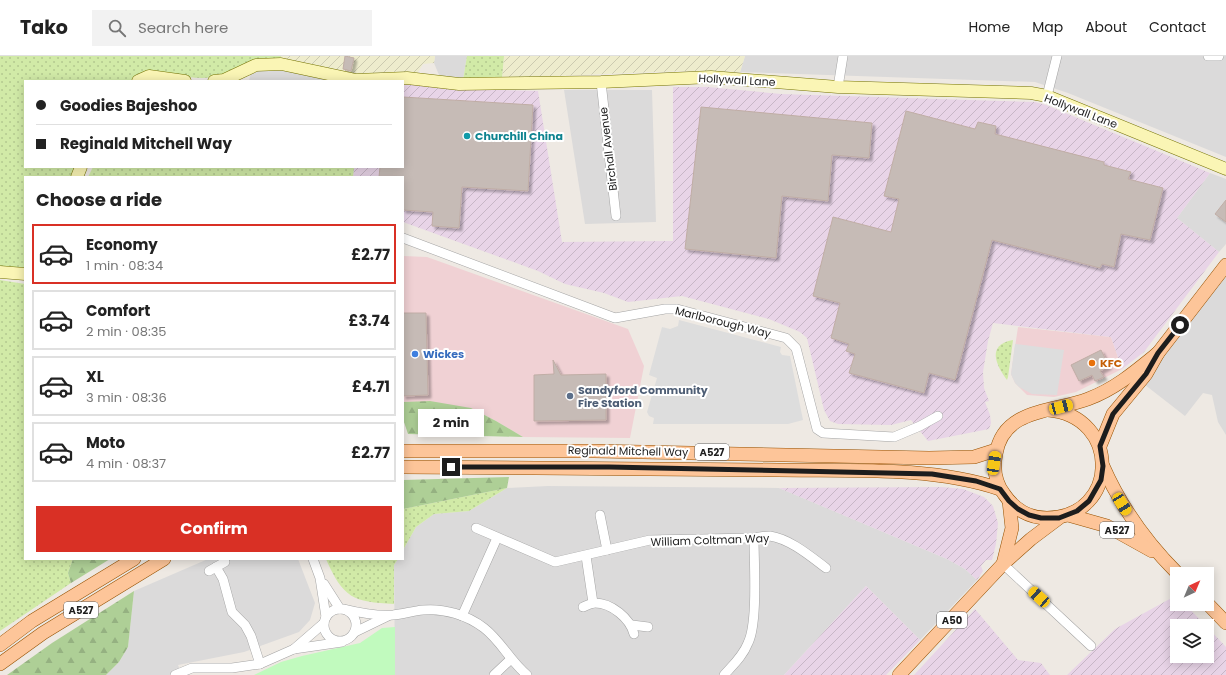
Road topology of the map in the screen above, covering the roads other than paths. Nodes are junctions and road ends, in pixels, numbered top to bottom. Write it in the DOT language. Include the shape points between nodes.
graph roads {
  1 [pos="843,56"];
  2 [pos="1058,56"];
  3 [pos="1208,56"];
  4 [pos="1218,56"];
  5 [pos="140,80"];
  6 [pos="178,80"];
  7 [pos="224,80"];
  8 [pos="356,80"];
  9 [pos="356,80"];
  10 [pos="601,82"];
  11 [pos="838,87"];
  12 [pos="1047,96"];
  13 [pos="1226,169"];
  14 [pos="616,216"];
  15 [pos="404,238"];
  16 [pos="1226,265"];
  17 [pos="0,272"];
  18 [pos="24,274"];
  19 [pos="1158,353"];
  20 [pos="1048,410"];
  21 [pos="938,416"];
  22 [pos="1100,446"];
  23 [pos="996,450"];
  24 [pos="404,452"];
  25 [pos="1103,466"];
  26 [pos="404,467"];
  27 [pos="1000,489"];
  28 [pos="1009,501"];
  29 [pos="600,515"];
  30 [pos="1063,517"];
  31 [pos="476,528"];
  32 [pos="497,538"];
  33 [pos="754,538"];
  34 [pos="607,550"];
  35 [pos="586,556"];
  36 [pos="1161,556"];
  37 [pos="132,560"];
  38 [pos="162,560"];
  39 [pos="313,560"];
  40 [pos="225,562"];
  41 [pos="1004,564"];
  42 [pos="1171,567"];
  43 [pos="826,568"];
  44 [pos="320,578"];
  45 [pos="593,603"];
  46 [pos="583,607"];
  47 [pos="342,609"];
  48 [pos="1214,610"];
  49 [pos="393,614"];
  50 [pos="462,616"];
  51 [pos="325,620"];
  52 [pos="1226,623"];
  53 [pos="648,627"];
  54 [pos="355,632"];
  55 [pos="342,642"];
  56 [pos="0,645"];
  57 [pos="1091,646"];
  58 [pos="294,649"];
  59 [pos="511,659"];
  60 [pos="0,664"];
  61 [pos="260,664"];
  62 [pos="193,672"];
  63 [pos="175,675"];
  64 [pos="494,675"];
  65 [pos="527,675"];
  66 [pos="724,675"];
  67 [pos="899,675"];
  1 -- 11 [label="street"];
  2 -- 12 [label="street"];
  3 -- 4 [label="street"];
  5 -- 6 [label="street" via="149,76"];
  7 -- 9 [label="street, Hollywall Lane" via="256,65 281,64"];
  8 -- 10 [label="street, Hollywall Lane" via="407,78 459,84"];
  10 -- 11 [label="street, Hollywall Lane" via="711,77"];
  10 -- 14 [label="street, Birchall Avenue"];
  11 -- 12 [label="street, Hollywall Lane" via="1032,93"];
  12 -- 13 [label="street, Hollywall Lane"];
  15 -- 21 [label="street, Marlborough Way" via="615,318 677,309 786,338 796,348 817,429 823,433 894,437"];
  16 -- 19 [label="main road"];
  17 -- 18 [label="street"];
  19 -- 20 [label="main road" via="1119,385 1088,400"];
  19 -- 22 [label="main road" via="1146,374 1113,414"];
  20 -- 22 [label="main road, A50" via="1068,414 1082,422 1091,430"];
  20 -- 23 [label="main road, A50" via="1023,417 1008,428"];
  22 -- 25 [label="main road, A50"];
  23 -- 24 [label="main road, Reginald Mitchell Way / A527" via="974,457 929,458 594,451"];
  23 -- 27 [label="main road, A50" via="995,472"];
  25 -- 30 [label="main road, A50" via="1101,480 1089,501 1077,511"];
  25 -- 36 [label="main road, A527" via="1132,520"];
  26 -- 27 [label="main road, Reginald Mitchell Way / A527" via="594,467 932,474 969,480"];
  27 -- 28 [label="main road, A50"];
  28 -- 30 [label="main road, A50" via="1029,515 1041,518"];
  28 -- 41 [label="main road" via="1012,528"];
  29 -- 34 [label="street"];
  30 -- 36 [label="main road, A527" via="1108,526"];
  30 -- 41 [label="main road, A50" via="1030,539"];
  31 -- 32 [label="street, William Coltman Way"];
  32 -- 35 [label="street, William Coltman Way" via="555,562"];
  32 -- 50 [label="street"];
  33 -- 34 [label="street, William Coltman Way" via="650,540"];
  33 -- 43 [label="street, William Coltman Way" via="770,536 783,540"];
  33 -- 66 [label="street" via="753,625 749,642 739,659"];
  34 -- 35 [label="street, William Coltman Way"];
  35 -- 45 [label="street"];
  36 -- 42 [label="main road, A527"];
  37 -- 56 [label="main road, A527" via="32,621"];
  38 -- 60 [label="main road, A527" via="43,633"];
  39 -- 44 [label="street"];
  40 -- 61 [label="street" via="212,569 223,579 232,612 245,625 251,636"];
  41 -- 57 [label="street"];
  41 -- 67 [label="main road, A50"];
  44 -- 47 [label="street"];
  44 -- 51 [label="street"];
  45 -- 46 [label="street"];
  45 -- 53 [label="street" via="610,606 633,630"];
  47 -- 49 [label="street"];
  47 -- 51 [label="street" via="331,612"];
  47 -- 54 [label="street" via="356,620"];
  48 -- 52 [label="main road"];
  49 -- 50 [label="street" via="434,610 450,611"];
  49 -- 54 [label="street"];
  50 -- 59 [label="street" via="484,628"];
  51 -- 55 [label="street" via="325,631 330,638"];
  51 -- 58 [label="street"];
  54 -- 55 [label="street" via="348,640"];
  55 -- 58 [label="street"];
  58 -- 61 [label="street"];
  59 -- 64 [label="street"];
  59 -- 65 [label="street"];
  61 -- 62 [label="street"];
  62 -- 63 [label="street"];
}
